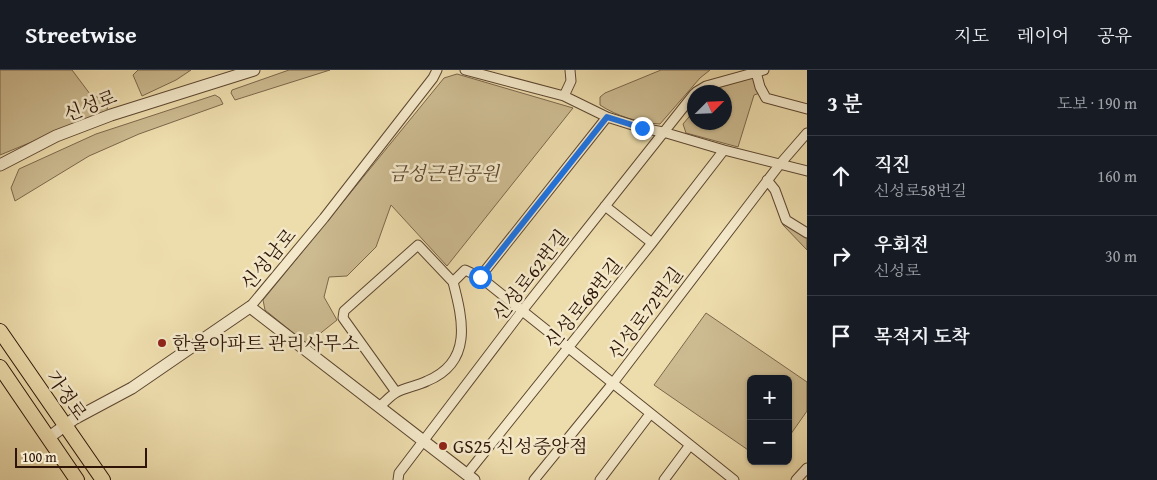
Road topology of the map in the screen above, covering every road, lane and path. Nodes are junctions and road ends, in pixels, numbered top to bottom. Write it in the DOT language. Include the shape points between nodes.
graph roads {
  1 [pos="254,70"];
  2 [pos="437,70"];
  3 [pos="465,70"];
  4 [pos="570,70"];
  5 [pos="760,71"];
  6 [pos="710,85"];
  7 [pos="564,96"];
  8 [pos="687,103"];
  9 [pos="807,109"];
  10 [pos="607,117"];
  11 [pos="663,132"];
  12 [pos="807,133"];
  13 [pos="724,150"];
  14 [pos="780,164"];
  15 [pos="0,165"];
  16 [pos="807,171"];
  17 [pos="768,180"];
  18 [pos="605,206"];
  19 [pos="807,233"];
  20 [pos="652,243"];
  21 [pos="480,277"];
  22 [pos="453,282"];
  23 [pos="250,307"];
  24 [pos="522,311"];
  25 [pos="0,332"];
  26 [pos="568,348"];
  27 [pos="0,367"];
  28 [pos="612,383"];
  29 [pos="396,392"];
  30 [pos="380,406"];
  31 [pos="650,414"];
  32 [pos="66,426"];
  33 [pos="48,438"];
  34 [pos="423,440"];
  35 [pos="690,445"];
  36 [pos="807,468"];
  37 [pos="470,477"];
  38 [pos="729,479"];
  39 [pos="77,480"];
  40 [pos="103,480"];
  41 [pos="398,480"];
  42 [pos="534,480"];
  43 [pos="600,480"];
  44 [pos="664,480"];
  45 [pos="796,480"];
  1 -- 15 [label="street, 신성로" via="110,115 56,136"];
  2 -- 23 [label="street, 신성남로" via="324,218"];
  3 -- 7 [label="street"];
  4 -- 7 [label="street" via="570,82"];
  5 -- 6 [label="street"];
  5 -- 9 [label="street" via="760,87 766,98"];
  7 -- 10 [label="street"];
  8 -- 11 [label="street, 신성로62번길"];
  10 -- 11 [label="street"];
  10 -- 21 [label="street"];
  11 -- 13 [label="street"];
  11 -- 18 [label="street, 신성로62번길"];
  12 -- 14 [label="street, 신성로72번길"];
  13 -- 14 [label="street"];
  13 -- 20 [label="street, 신성로68번길"];
  14 -- 16 [label="street"];
  14 -- 17 [label="street, 신성로72번길"];
  17 -- 19 [label="street" via="786,220"];
  17 -- 28 [label="street, 신성로72번길"];
  18 -- 20 [label="street"];
  18 -- 24 [label="street, 신성로62번길"];
  20 -- 26 [label="street, 신성로68번길"];
  21 -- 22 [label="street" via="465,270"];
  21 -- 24 [label="street"];
  22 -- 29 [label="street" via="462,326 460,346 454,358 442,373"];
  22 -- 29 [label="street" via="418,245 344,311 343,318"];
  23 -- 30 [label="street, 신성남로"];
  23 -- 32 [label="street" via="132,388"];
  24 -- 26 [label="street"];
  24 -- 34 [label="street, 신성로62번길"];
  25 -- 32 [label="main road, 가정로"];
  26 -- 28 [label="street"];
  26 -- 37 [label="street, 신성로68번길"];
  27 -- 33 [label="main road, 가정로"];
  28 -- 31 [label="street"];
  28 -- 42 [label="street, 신성로72번길"];
  29 -- 30 [label="street"];
  30 -- 34 [label="street, 신성남로"];
  31 -- 35 [label="street"];
  31 -- 43 [label="street"];
  32 -- 33 [label="street"];
  32 -- 40 [label="main road, 가정로"];
  33 -- 39 [label="main road, 가정로"];
  34 -- 37 [label="street, 신성남로"];
  34 -- 41 [label="street" via="399,473"];
  35 -- 38 [label="street"];
  35 -- 44 [label="street"];
  36 -- 45 [label="street"];
}
